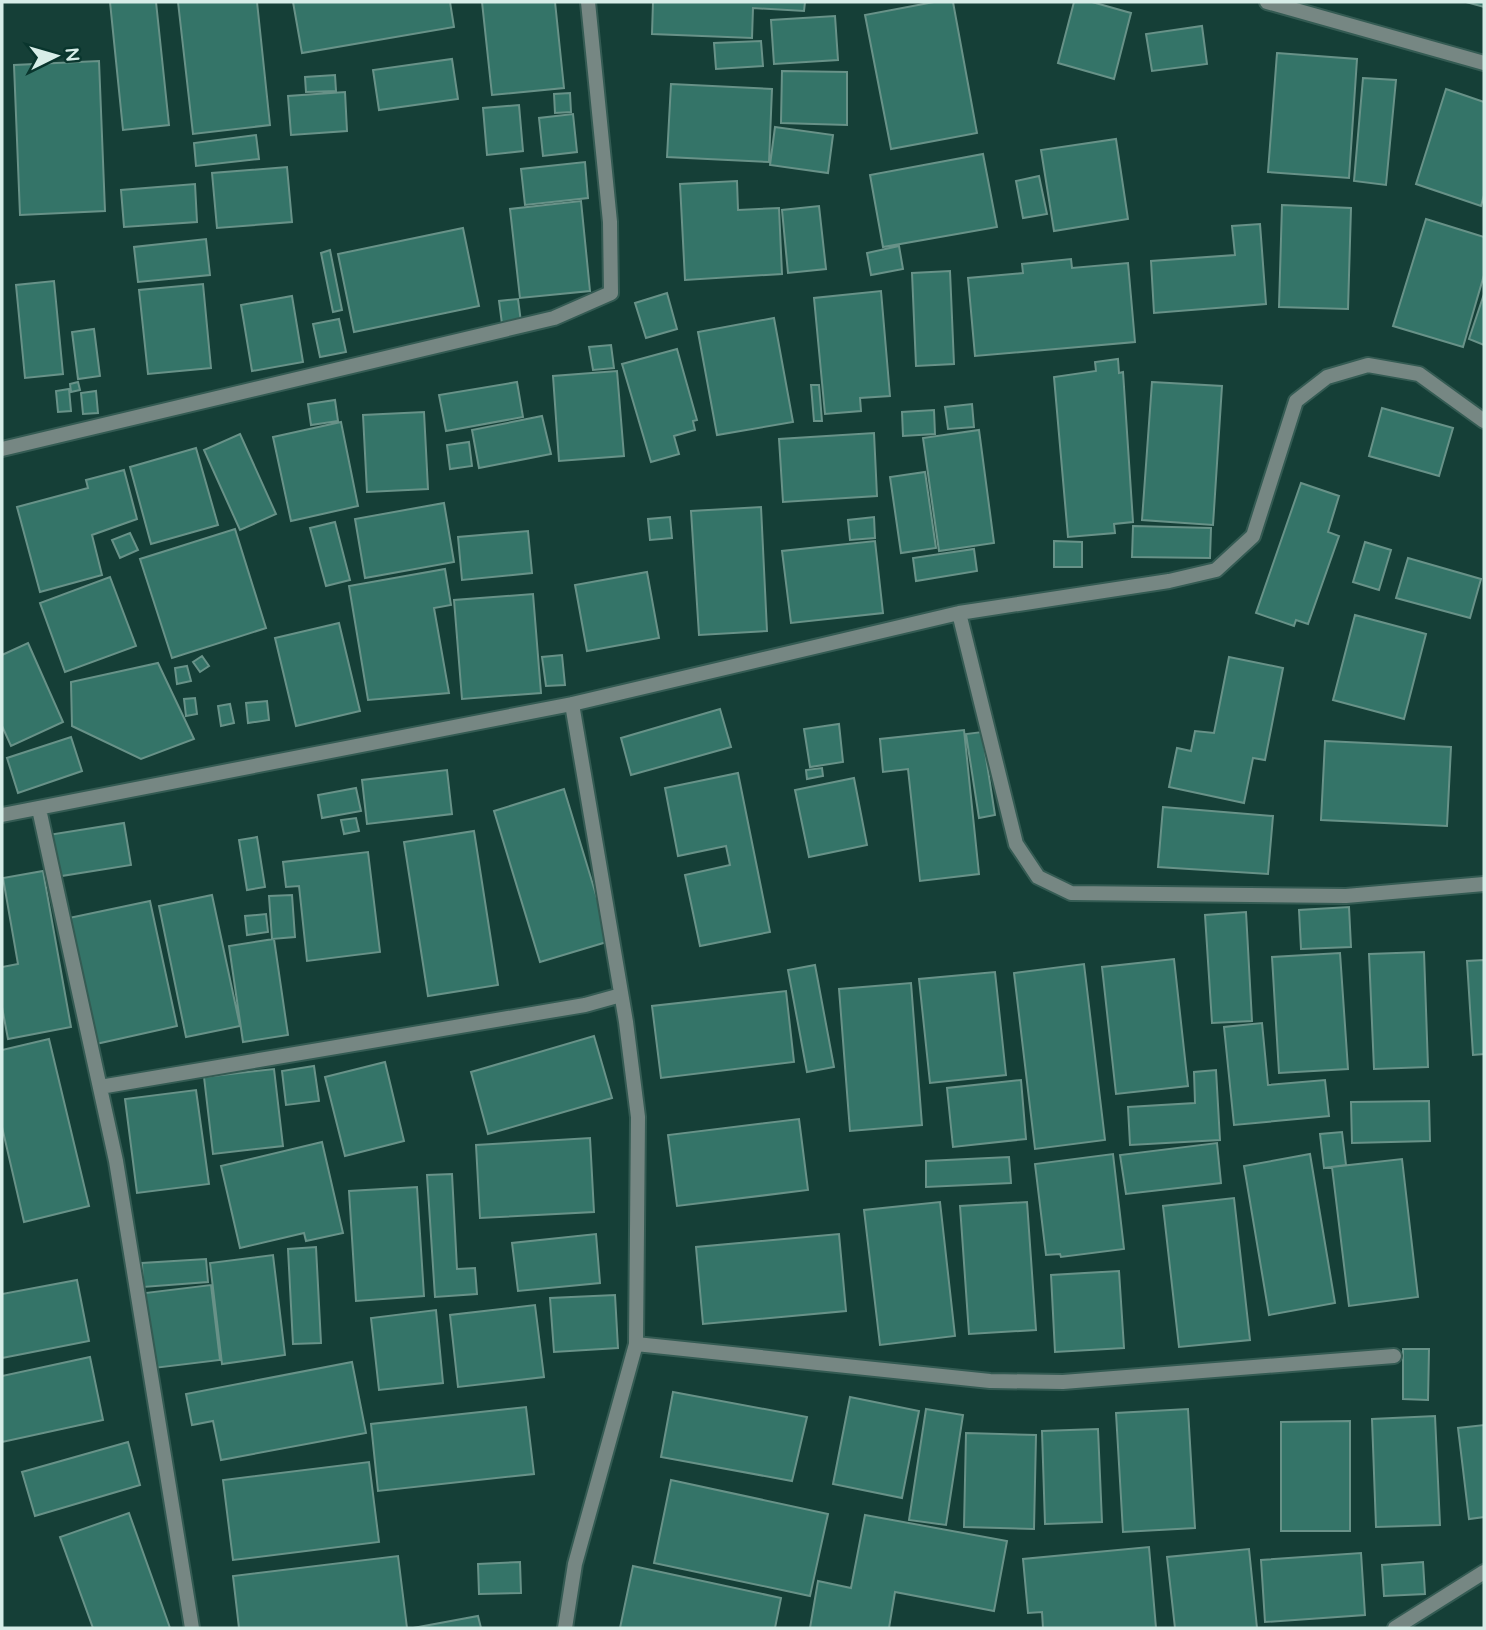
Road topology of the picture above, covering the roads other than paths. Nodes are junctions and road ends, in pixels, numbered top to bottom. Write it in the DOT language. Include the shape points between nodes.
graph roads {
  1 [pos="589,2"];
  2 [pos="1267,2"];
  3 [pos="1484,63"];
  4 [pos="1484,421"];
  5 [pos="2,449"];
  6 [pos="958,613"];
  7 [pos="572,704"];
  8 [pos="39,809"];
  9 [pos="2,815"];
  10 [pos="1484,884"];
  11 [pos="621,995"];
  12 [pos="100,1087"];
  13 [pos="636,1344"];
  14 [pos="1394,1356"];
  15 [pos="1484,1572"];
  16 [pos="192,1628"];
  17 [pos="565,1628"];
  18 [pos="1395,1628"];
  1 -- 5 [label="street" via="610,222 611,293 554,318"];
  2 -- 3 [label="street"];
  4 -- 6 [label="street" via="1419,374 1368,365 1327,377 1296,401 1252,536 1216,570"];
  6 -- 7 [label="street"];
  6 -- 10 [label="street" via="1016,844 1038,877 1071,893 1346,896"];
  7 -- 8 [label="street"];
  7 -- 11 [label="street"];
  8 -- 9 [label="street"];
  8 -- 12 [label="street"];
  11 -- 12 [label="street" via="585,1005"];
  11 -- 13 [label="street" via="638,1117"];
  12 -- 16 [label="street" via="137,1277"];
  13 -- 14 [label="street" via="990,1381 1063,1382"];
  13 -- 17 [label="street" via="575,1564"];
  15 -- 18 [label="street"];
}
